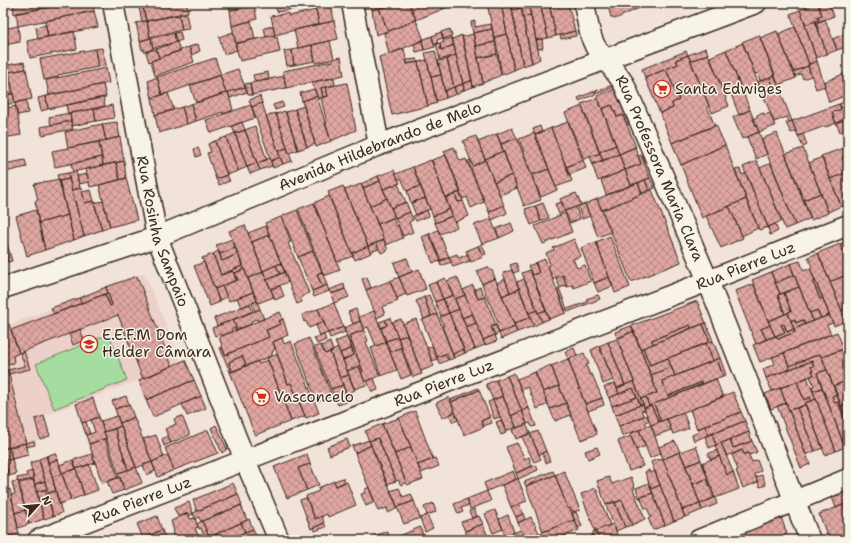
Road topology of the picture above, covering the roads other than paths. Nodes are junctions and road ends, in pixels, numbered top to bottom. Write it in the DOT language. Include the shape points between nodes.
graph roads {
  1 [pos="113,3"];
  2 [pos="352,3"];
  3 [pos="584,3"];
  4 [pos="756,3"];
  5 [pos="606,58"];
  6 [pos="379,145"];
  7 [pos="848,225"];
  8 [pos="157,237"];
  9 [pos="708,282"];
  10 [pos="3,288"];
  11 [pos="245,460"];
  12 [pos="848,479"];
  13 [pos="794,501"];
  14 [pos="38,540"];
  15 [pos="279,540"];
  16 [pos="699,540"];
  17 [pos="810,540"];
  1 -- 8 [label="street, Rua Rosinha Sampaio"];
  2 -- 6 [label="street"];
  3 -- 5 [label="street, Rua Professora Maria Clara" via="590,34 595,46"];
  4 -- 5 [label="street, Avenida Hildebrando de Melo"];
  5 -- 6 [label="street, Avenida Hildebrando de Melo"];
  5 -- 9 [label="street, Rua Professora Maria Clara" via="624,84"];
  6 -- 8 [label="street, Avenida Hildebrando de Melo"];
  7 -- 9 [label="street, Rua Pierre Luz"];
  8 -- 10 [label="street, Avenida Hildebrando de Melo"];
  8 -- 11 [label="street, Rua Rosinha Sampaio"];
  9 -- 11 [label="street, Rua Pierre Luz"];
  9 -- 13 [label="street, Rua Professora Maria Clara"];
  11 -- 14 [label="street, Rua Pierre Luz"];
  11 -- 15 [label="street, Rua Rosinha Sampaio"];
  12 -- 13 [label="street"];
  13 -- 16 [label="street"];
  13 -- 17 [label="street, Rua Professora Maria Clara"];
}
